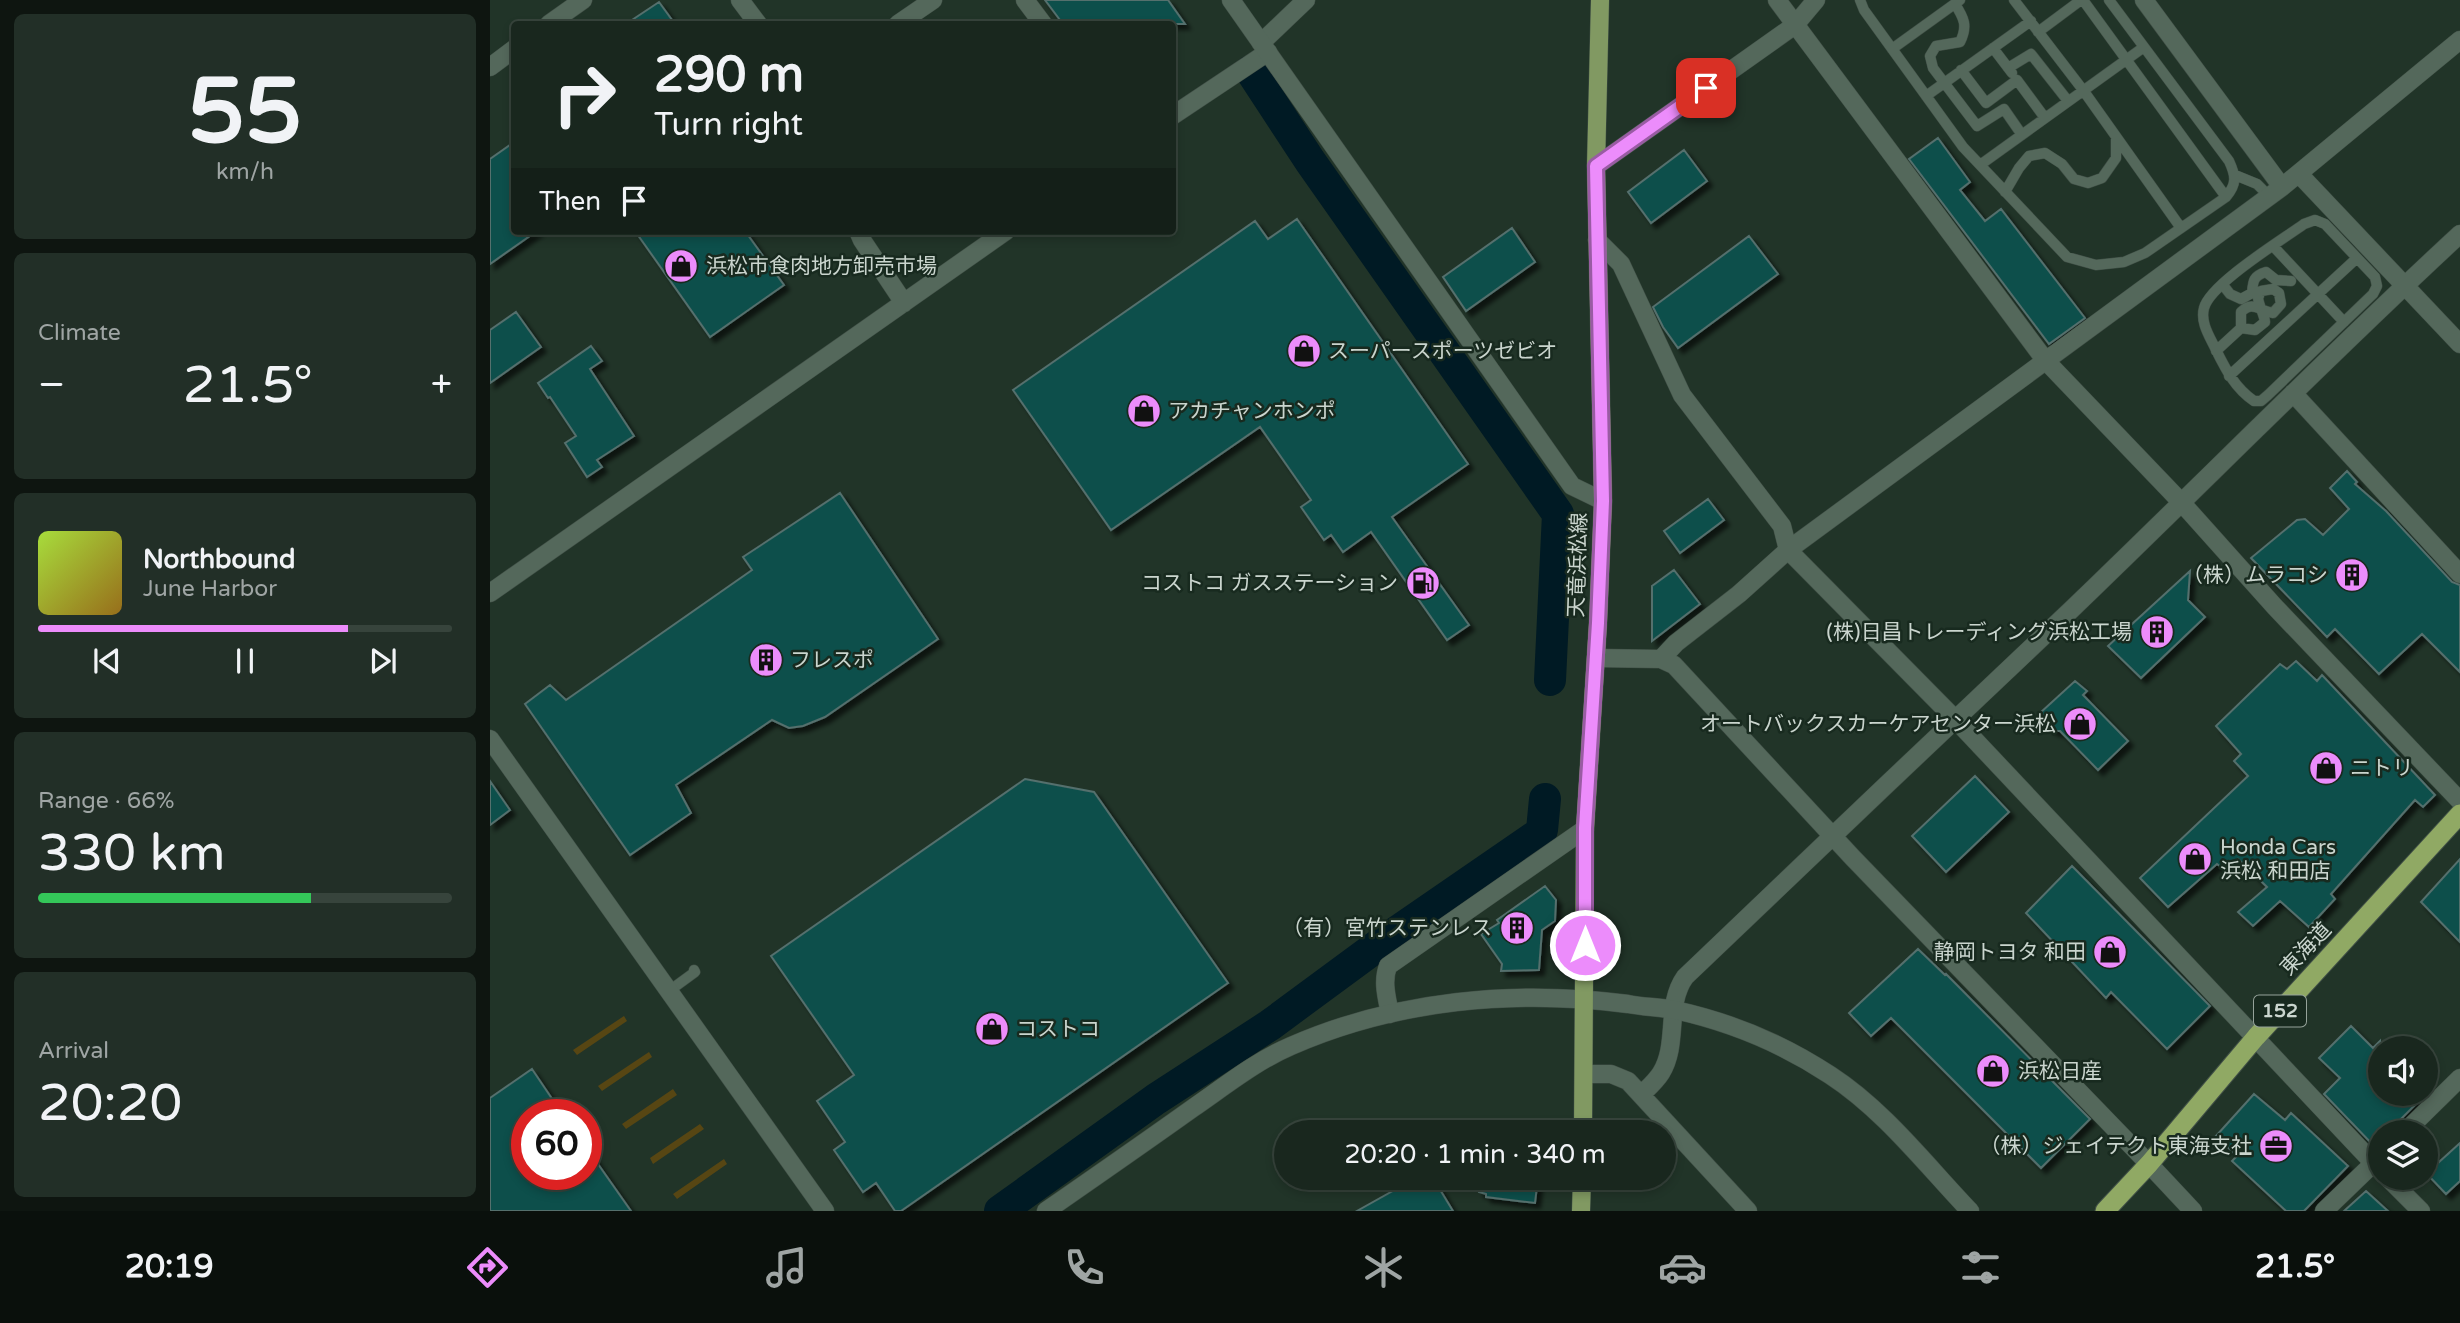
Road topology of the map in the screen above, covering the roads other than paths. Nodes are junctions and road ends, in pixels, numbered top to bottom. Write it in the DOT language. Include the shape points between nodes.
graph roads {
  1 [pos="740,0"];
  2 [pos="933,0"];
  3 [pos="1025,0"];
  4 [pos="1231,0"];
  5 [pos="1306,0"];
  6 [pos="1600,0"];
  7 [pos="1777,0"];
  8 [pos="1816,0"];
  9 [pos="1860,0"];
  10 [pos="2014,0"];
  11 [pos="2082,0"];
  12 [pos="2109,0"];
  13 [pos="2144,0"];
  14 [pos="1958,2"];
  15 [pos="573,3"];
  16 [pos="552,21"];
  17 [pos="756,21"];
  18 [pos="902,21"];
  19 [pos="1041,21"];
  20 [pos="2031,21"];
  21 [pos="1795,25"];
  22 [pos="2038,32"];
  23 [pos="2460,40"];
  24 [pos="2144,47"];
  25 [pos="1265,48"];
  26 [pos="1993,48"];
  27 [pos="1892,49"];
  28 [pos="511,51"];
  29 [pos="2127,59"];
  30 [pos="490,66"];
  31 [pos="2008,68"];
  32 [pos="1961,71"];
  33 [pos="2017,80"];
  34 [pos="1944,83"];
  35 [pos="2083,90"];
  36 [pos="1926,96"];
  37 [pos="2068,102"];
  38 [pos="1176,113"];
  39 [pos="2045,118"];
  40 [pos="2022,135"];
  41 [pos="2116,136"];
  42 [pos="1980,165"];
  43 [pos="1596,166"];
  44 [pos="2299,174"];
  45 [pos="2235,175"];
  46 [pos="2276,191"];
  47 [pos="2005,192"];
  48 [pos="2226,197"];
  49 [pos="2181,228"];
  50 [pos="2460,234"];
  51 [pos="860,235"];
  52 [pos="1000,235"];
  53 [pos="1597,240"];
  54 [pos="2273,246"];
  55 [pos="2357,258"];
  56 [pos="2295,277"];
  57 [pos="2223,285"];
  58 [pos="2405,285"];
  59 [pos="2279,293"];
  60 [pos="2318,293"];
  61 [pos="904,303"];
  62 [pos="2260,309"];
  63 [pos="2344,322"];
  64 [pos="2241,328"];
  65 [pos="2460,344"];
  66 [pos="2217,351"];
  67 [pos="2045,360"];
  68 [pos="2229,376"];
  69 [pos="2293,393"];
  70 [pos="1603,501"];
  71 [pos="2181,502"];
  72 [pos="1788,550"];
  73 [pos="2460,574"];
  74 [pos="490,593"];
  75 [pos="1596,658"];
  76 [pos="1661,659"];
  77 [pos="1954,718"];
  78 [pos="490,739"];
  79 [pos="2460,801"];
  80 [pos="2460,814"];
  81 [pos="1585,828"];
  82 [pos="1834,836"];
  83 [pos="694,970"];
  84 [pos="669,991"];
  85 [pos="1585,999"];
  86 [pos="1674,1010"];
  87 [pos="1390,1014"];
  88 [pos="2256,1037"];
  89 [pos="1585,1074"];
  90 [pos="2460,1078"];
  91 [pos="1642,1094"];
  92 [pos="1583,1120"];
  93 [pos="2417,1120"];
  94 [pos="2368,1153"];
  95 [pos="2149,1164"];
  96 [pos="2368,1172"];
  97 [pos="1582,1190"];
  98 [pos="2400,1190"];
  99 [pos="825,1211"];
  100 [pos="1046,1211"];
  101 [pos="1581,1211"];
  102 [pos="1748,1211"];
  103 [pos="1970,1211"];
  104 [pos="2105,1211"];
  105 [pos="2193,1211"];
  106 [pos="2324,1211"];
  107 [pos="2421,1211"];
  1 -- 17 [label="street"];
  2 -- 18 [label="street"];
  3 -- 19 [label="street"];
  4 -- 25 [label="street"];
  5 -- 25 [label="street"];
  6 -- 43 [label="main road, 天竜浜松線"];
  7 -- 21 [label="street"];
  8 -- 21 [label="street"];
  9 -- 27 [label="lane"];
  10 -- 20 [label="lane"];
  11 -- 22 [label="lane"];
  11 -- 29 [label="lane"];
  12 -- 24 [label="lane"];
  13 -- 46 [label="street"];
  14 -- 27 [label="lane"];
  14 -- 34 [label="lane" via="1965,20 1960,42 1936,46 1930,56"];
  15 -- 16 [label="street"];
  20 -- 22 [label="lane"];
  20 -- 26 [label="lane"];
  21 -- 43 [label="street"];
  21 -- 67 [label="street"];
  22 -- 35 [label="lane"];
  23 -- 44 [label="street"];
  24 -- 29 [label="lane"];
  24 -- 45 [label="lane"];
  25 -- 38 [label="street"];
  25 -- 70 [label="street" via="1572,486"];
  26 -- 31 [label="lane"];
  26 -- 32 [label="lane"];
  27 -- 36 [label="lane"];
  28 -- 30 [label="street"];
  29 -- 35 [label="lane"];
  29 -- 48 [label="lane"];
  31 -- 33 [label="lane"];
  31 -- 37 [label="lane" via="2031,54"];
  32 -- 33 [label="lane" via="1986,103"];
  32 -- 34 [label="lane"];
  33 -- 39 [label="lane"];
  34 -- 36 [label="lane"];
  34 -- 40 [label="lane" via="1977,126 2004,109"];
  35 -- 37 [label="lane"];
  35 -- 41 [label="lane"];
  36 -- 42 [label="lane"];
  37 -- 39 [label="lane"];
  39 -- 40 [label="lane"];
  40 -- 42 [label="lane"];
  41 -- 47 [label="lane" via="2116,158 2102,178 2088,183 2074,179 2062,163 2045,153 2029,156"];
  41 -- 49 [label="lane"];
  42 -- 47 [label="lane"];
  43 -- 53 [label="main road, 天竜浜松線"];
  44 -- 46 [label="street"];
  44 -- 58 [label="street"];
  45 -- 46 [label="lane"];
  45 -- 48 [label="lane" via="2234,187"];
  46 -- 67 [label="street"];
  47 -- 49 [label="lane" via="2067,257 2096,265 2124,262"];
  48 -- 49 [label="lane"];
  50 -- 58 [label="street"];
  51 -- 61 [label="street"];
  52 -- 61 [label="street"];
  53 -- 70 [label="main road, 天竜浜松線"];
  53 -- 72 [label="street" via="1621,264 1682,396 1782,526"];
  54 -- 55 [label="lane" via="2315,220"];
  54 -- 56 [label="lane"];
  54 -- 57 [label="lane"];
  55 -- 60 [label="lane"];
  55 -- 63 [label="lane" via="2375,276 2377,286"];
  56 -- 57 [label="lane" via="2276,280 2266,272 2258,274 2252,293 2241,299"];
  56 -- 59 [label="lane"];
  56 -- 60 [label="lane"];
  57 -- 66 [label="lane" via="2204,309 2204,325"];
  58 -- 65 [label="street"];
  58 -- 69 [label="street"];
  59 -- 62 [label="lane" via="2278,309 2273,313"];
  59 -- 62 [label="lane" via="2261,291"];
  60 -- 63 [label="lane"];
  60 -- 68 [label="lane"];
  61 -- 74 [label="street"];
  62 -- 64 [label="lane" via="2253,305 2241,312"];
  62 -- 64 [label="lane" via="2265,322 2260,328"];
  63 -- 68 [label="lane" via="2261,401 2246,396"];
  64 -- 66 [label="lane"];
  66 -- 68 [label="lane"];
  67 -- 71 [label="street"];
  67 -- 72 [label="street"];
  69 -- 71 [label="street"];
  69 -- 73 [label="street"];
  70 -- 75 [label="main road, 天竜浜松線"];
  71 -- 77 [label="street"];
  71 -- 79 [label="street"];
  72 -- 76 [label="street"];
  72 -- 77 [label="street"];
  75 -- 76 [label="street"];
  75 -- 81 [label="main road, 天竜浜松線"];
  76 -- 82 [label="street" via="1674,665"];
  77 -- 82 [label="street"];
  77 -- 88 [label="street"];
  78 -- 84 [label="street"];
  80 -- 88 [label="highway, 東海道 / 152"];
  81 -- 85 [label="main road, 天竜浜松線"];
  81 -- 87 [label="street" via="1388,966 1384,985"];
  82 -- 86 [label="street" via="1685,976 1678,986"];
  82 -- 95 [label="street"];
  83 -- 84 [label="lane"];
  84 -- 99 [label="street"];
  85 -- 86 [label="street"];
  85 -- 87 [label="street" via="1462,1001"];
  85 -- 89 [label="main road, 天竜浜松線"];
  86 -- 91 [label="street" via="1673,1034 1661,1073"];
  86 -- 103 [label="street" via="1773,1043 1832,1076 1880,1117"];
  87 -- 100 [label="street" via="1313,1037 1268,1058"];
  88 -- 94 [label="street"];
  88 -- 95 [label="highway, 東海道 / 152"];
  89 -- 91 [label="street" via="1614,1074"];
  89 -- 92 [label="main road, 天竜浜松線"];
  90 -- 93 [label="street"];
  91 -- 102 [label="street"];
  95 -- 104 [label="highway, 東海道 / 152"];
  95 -- 105 [label="street"];
  96 -- 106 [label="street"];
  97 -- 101 [label="main road"];
  98 -- 107 [label="street"];
}
